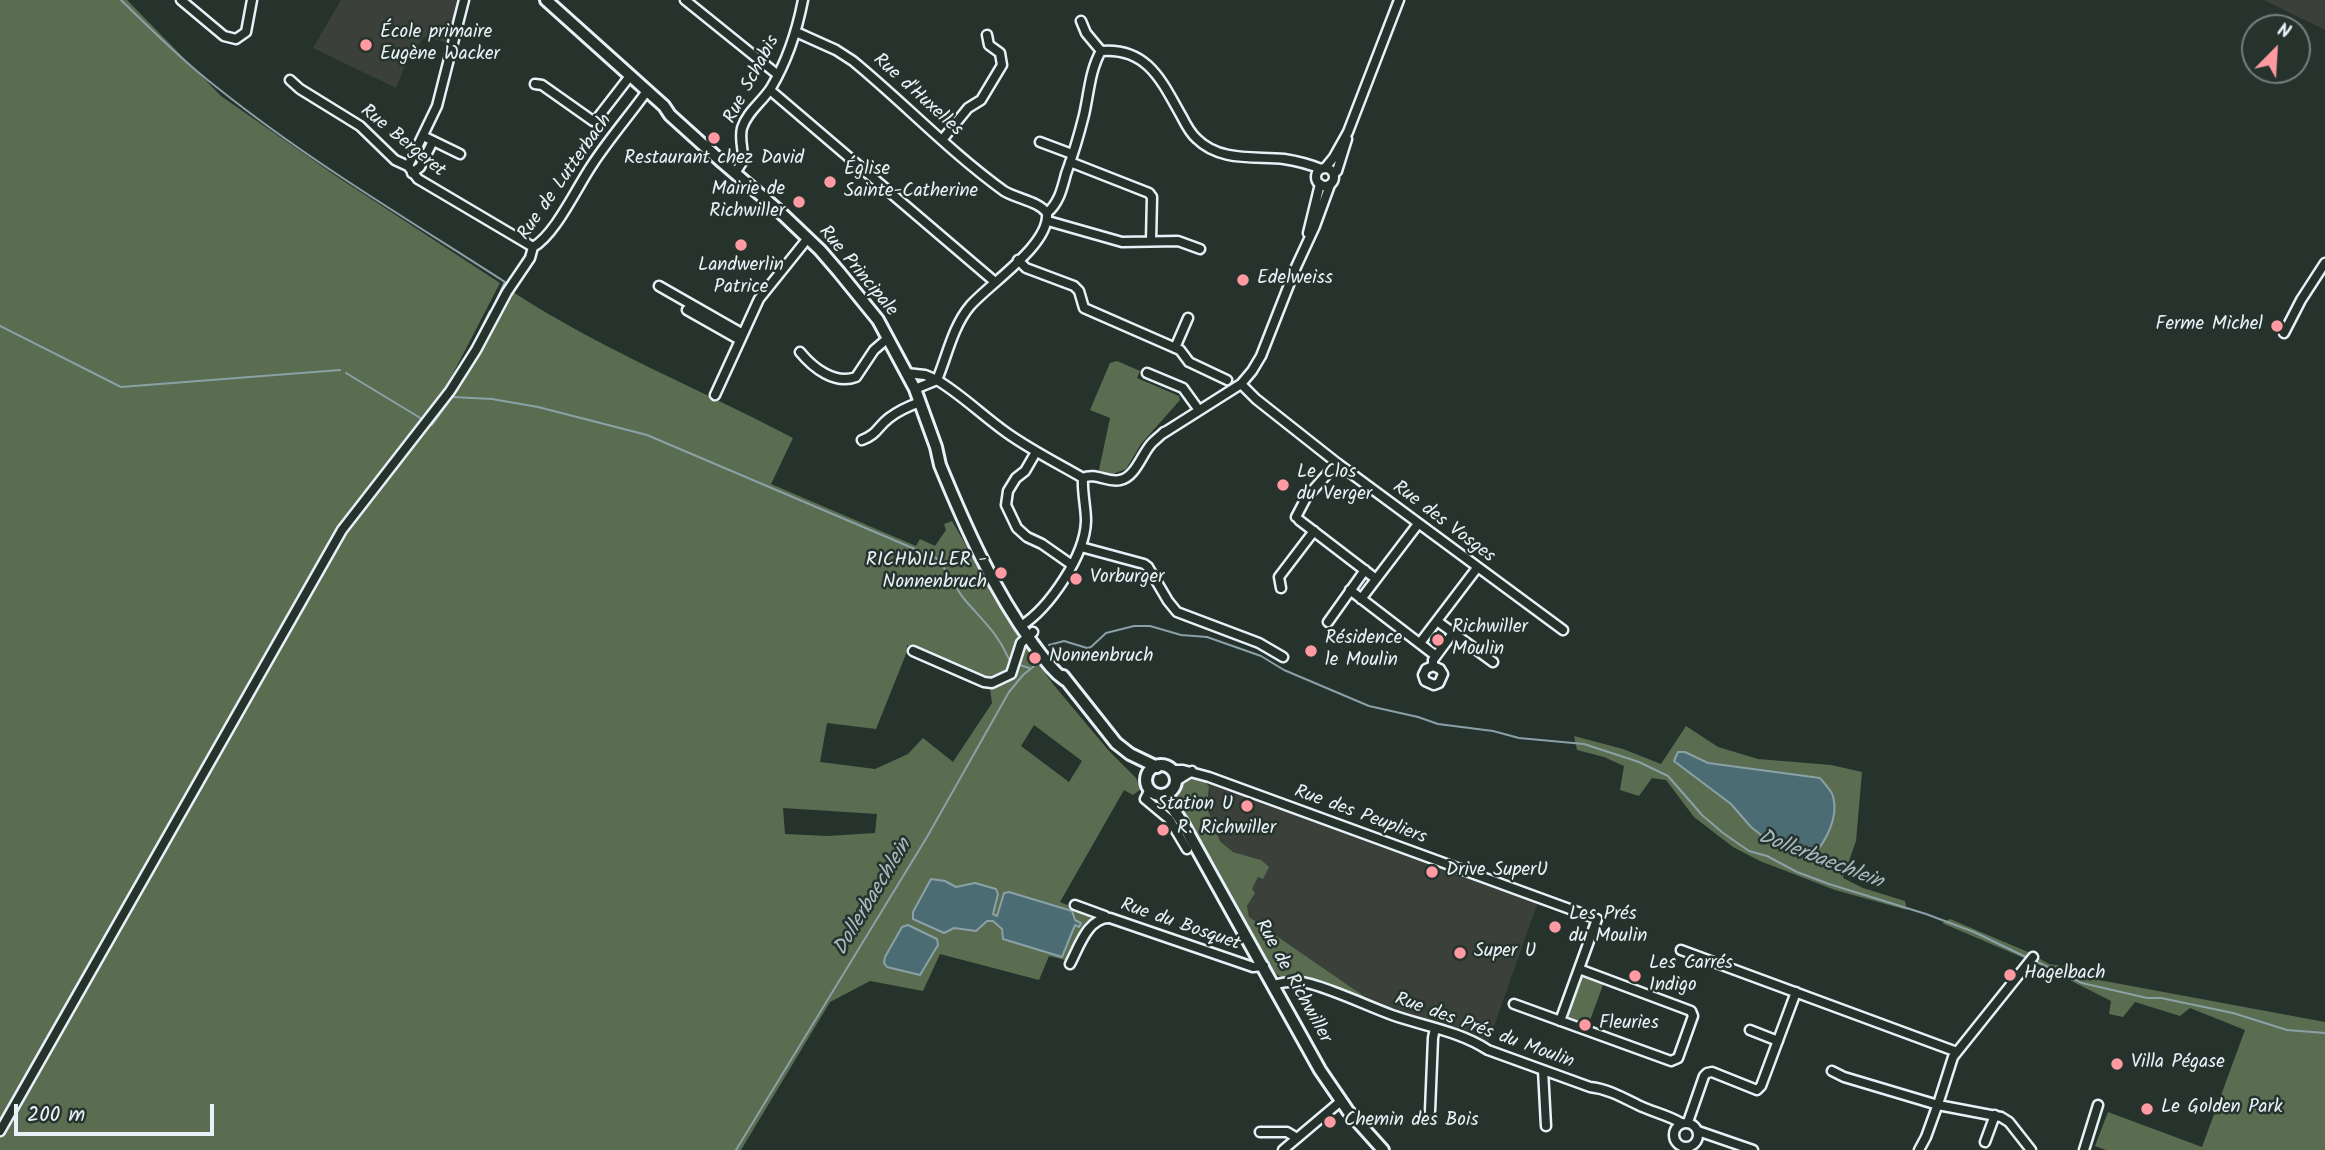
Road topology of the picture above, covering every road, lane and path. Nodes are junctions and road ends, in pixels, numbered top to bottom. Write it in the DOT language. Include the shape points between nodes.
graph roads {
  1 [pos="181,0"];
  2 [pos="251,0"];
  3 [pos="464,0"];
  4 [pos="546,0"];
  5 [pos="685,0"];
  6 [pos="803,0"];
  7 [pos="1399,0"];
  8 [pos="1081,21"];
  9 [pos="796,32"];
  10 [pos="987,35"];
  11 [pos="1101,51"];
  12 [pos="778,75"];
  13 [pos="630,76"];
  14 [pos="290,80"];
  15 [pos="535,84"];
  16 [pos="770,90"];
  17 [pos="647,91"];
  18 [pos="1348,132"];
  19 [pos="423,136"];
  20 [pos="942,140"];
  21 [pos="433,141"];
  22 [pos="1040,142"];
  23 [pos="460,154"];
  24 [pos="1071,158"];
  25 [pos="410,169"];
  26 [pos="735,173"];
  27 [pos="1334,173"];
  28 [pos="1320,174"];
  29 [pos="1330,185"];
  30 [pos="1047,217"];
  31 [pos="807,238"];
  32 [pos="1151,241"];
  33 [pos="533,247"];
  34 [pos="1200,249"];
  35 [pos="1304,249"];
  36 [pos="1018,260"];
  37 [pos="2325,263"];
  38 [pos="995,282"];
  39 [pos="659,286"];
  40 [pos="687,310"];
  41 [pos="1188,318"];
  42 [pos="2284,333"];
  43 [pos="741,337"];
  44 [pos="888,338"];
  45 [pos="1175,348"];
  46 [pos="800,352"];
  47 [pos="906,373"];
  48 [pos="1147,373"];
  49 [pos="936,380"];
  50 [pos="1227,380"];
  51 [pos="1237,387"];
  52 [pos="915,389"];
  53 [pos="715,395"];
  54 [pos="920,402"];
  55 [pos="1196,406"];
  56 [pos="1162,434"];
  57 [pos="862,440"];
  58 [pos="1036,452"];
  59 [pos="1336,463"];
  60 [pos="1083,478"];
  61 [pos="1418,524"];
  62 [pos="1314,531"];
  63 [pos="1081,547"];
  64 [pos="1072,565"];
  65 [pos="1477,568"];
  66 [pos="1365,570"];
  67 [pos="1376,579"];
  68 [pos="1281,588"];
  69 [pos="1350,590"];
  70 [pos="1361,599"];
  71 [pos="1437,621"];
  72 [pos="1328,622"];
  73 [pos="1027,630"];
  74 [pos="1563,630"];
  75 [pos="1453,633"];
  76 [pos="1420,643"];
  77 [pos="913,651"];
  78 [pos="1436,656"];
  79 [pos="1283,657"];
  80 [pos="1493,662"];
  81 [pos="1433,666"];
  82 [pos="1130,754"];
  83 [pos="1157,766"];
  84 [pos="1173,781"];
  85 [pos="1152,788"];
  86 [pos="1182,822"];
  87 [pos="1187,849"];
  88 [pos="1075,905"];
  89 [pos="1110,918"];
  90 [pos="1681,950"];
  91 [pos="2031,960"];
  92 [pos="1070,964"];
  93 [pos="1264,966"];
  94 [pos="1579,969"];
  95 [pos="1274,985"];
  96 [pos="1796,992"];
  97 [pos="1514,1004"];
  98 [pos="1560,1021"];
  99 [pos="1435,1028"];
  100 [pos="1750,1030"];
  101 [pos="1778,1041"];
  102 [pos="1957,1052"];
  103 [pos="1543,1070"];
  104 [pos="1832,1071"];
  105 [pos="1340,1101"];
  106 [pos="1938,1105"];
  107 [pos="2098,1105"];
  108 [pos="1430,1111"];
  109 [pos="1995,1115"];
  110 [pos="1685,1123"];
  111 [pos="1546,1126"];
  112 [pos="0,1131"];
  113 [pos="1260,1132"];
  114 [pos="1698,1132"];
  115 [pos="1297,1138"];
  116 [pos="1985,1142"];
  117 [pos="1677,1143"];
  118 [pos="1289,1148"];
  119 [pos="1690,1148"];
  120 [pos="1383,1150"];
  121 [pos="1670,1150"];
  122 [pos="1753,1150"];
  123 [pos="1919,1150"];
  124 [pos="2031,1150"];
  125 [pos="2084,1150"];
  1 -- 2 [label="street" via="225,36 236,39 246,32"];
  3 -- 19 [label="street" via="437,106"];
  4 -- 13 [label="main road, Rue Principale"];
  5 -- 12 [label="street"];
  6 -- 9 [label="street, Rue Schabis"];
  7 -- 18 [label="street"];
  8 -- 11 [label="street"];
  9 -- 12 [label="street, Rue Schabis"];
  9 -- 20 [label="street, Rue d'Huxelles" via="853,61"];
  10 -- 20 [label="street" via="989,45 1000,53 1002,65 981,100 968,108"];
  11 -- 24 [label="street"];
  11 -- 28 [label="street" via="1125,51 1145,62 1163,83 1191,132 1210,148 1232,156 1284,159"];
  12 -- 16 [label="street, Rue Schabis"];
  13 -- 15 [label="street" via="593,121"];
  13 -- 17 [label="main road, Rue Principale"];
  14 -- 25 [label="street, Rue Bergeret" via="360,126"];
  16 -- 26 [label="street, Rue Schabis" via="743,125 743,161"];
  16 -- 38 [label="street"];
  17 -- 26 [label="main road, Rue Principale"];
  17 -- 33 [label="street, Rue de Lutterbach" via="542,242"];
  18 -- 27 [label="street"];
  18 -- 28 [label="street"];
  19 -- 21 [label="street"];
  19 -- 25 [label="street"];
  20 -- 30 [label="street, Rue d'Huxelles" via="1013,197 1040,206"];
  21 -- 23 [label="street"];
  21 -- 25 [label="street" via="420,167"];
  22 -- 24 [label="street"];
  24 -- 30 [label="street" via="1060,195"];
  24 -- 32 [label="street" via="1149,193"];
  25 -- 33 [label="street, Rue Bergeret" via="439,193"];
  26 -- 31 [label="main road, Rue Principale"];
  27 -- 28 [label="street"];
  27 -- 29 [label="street"];
  28 -- 29 [label="street"];
  28 -- 35 [label="street"];
  29 -- 35 [label="street"];
  30 -- 32 [label="street, Rue d'Huxelles" via="1122,242"];
  30 -- 36 [label="street" via="1046,228"];
  31 -- 43 [label="street" via="759,299"];
  31 -- 44 [label="main road, Rue Principale" via="833,264"];
  32 -- 34 [label="street, Rue d'Huxelles" via="1178,241"];
  33 -- 112 [label="street, Rue de Lutterbach" via="450,391 342,530"];
  35 -- 51 [label="street" via="1261,355"];
  36 -- 38 [label="street"];
  36 -- 45 [label="street" via="1026,268 1074,286 1084,308"];
  37 -- 42 [label="street"];
  38 -- 49 [label="street" via="964,314"];
  39 -- 43 [label="street"];
  40 -- 43 [label="street"];
  41 -- 45 [label="street"];
  43 -- 53 [label="street"];
  44 -- 46 [label="street" via="852,379 833,378"];
  44 -- 47 [label="main road, Rue Principale"];
  45 -- 50 [label="street" via="1189,362"];
  47 -- 49 [label="street"];
  47 -- 52 [label="main road, Rue Principale"];
  48 -- 55 [label="street" via="1183,388"];
  49 -- 52 [label="street"];
  49 -- 58 [label="street"];
  51 -- 55 [label="street"];
  51 -- 56 [label="street"];
  51 -- 59 [label="street, Rue des Vosges"];
  52 -- 54 [label="main road, Rue Principale"];
  54 -- 57 [label="street" via="886,420 874,435"];
  54 -- 73 [label="main road, Rue Principale" via="940,465 971,536"];
  55 -- 56 [label="street"];
  56 -- 60 [label="street" via="1124,479"];
  58 -- 60 [label="street"];
  58 -- 64 [label="street" via="1008,491 1006,505 1017,528"];
  59 -- 61 [label="street, Rue des Vosges"];
  59 -- 62 [label="street" via="1306,498 1297,519"];
  60 -- 63 [label="street" via="1086,520"];
  61 -- 65 [label="street, Rue des Vosges"];
  61 -- 67 [label="street"];
  62 -- 66 [label="street"];
  62 -- 68 [label="street" via="1279,577"];
  63 -- 64 [label="street"];
  63 -- 79 [label="street" via="1148,566 1177,612 1259,643"];
  64 -- 73 [label="street"];
  65 -- 71 [label="street"];
  65 -- 74 [label="street, Rue des Vosges"];
  66 -- 67 [label="street"];
  66 -- 69 [label="street"];
  67 -- 70 [label="street"];
  69 -- 70 [label="street"];
  69 -- 72 [label="street"];
  70 -- 76 [label="street"];
  71 -- 75 [label="street"];
  71 -- 76 [label="street"];
  73 -- 77 [label="street" via="1011,674 992,682"];
  73 -- 82 [label="main road, Rue Principale" via="1056,673"];
  75 -- 78 [label="street"];
  75 -- 80 [label="street"];
  76 -- 78 [label="street"];
  78 -- 81 [label="street"];
  82 -- 83 [label="main road"];
  82 -- 85 [label="main road, Rue de Richwiller"];
  83 -- 84 [label="main road" via="1165,766"];
  83 -- 85 [label="main road" via="1150,771"];
  84 -- 85 [label="main road"];
  84 -- 86 [label="main road, Rue de Richwiller"];
  84 -- 94 [label="street, Rue des Peupliers" via="1192,771 1597,919"];
  85 -- 86 [label="main road, Rue de Richwiller"];
  85 -- 87 [label="street" via="1145,799 1168,819"];
  86 -- 93 [label="main road, Rue de Richwiller"];
  88 -- 89 [label="street"];
  89 -- 92 [label="street, Rue du Bosquet" via="1094,922"];
  89 -- 93 [label="street, Rue du Bosquet" via="1253,967"];
  90 -- 96 [label="street"];
  91 -- 102 [label="street"];
  93 -- 95 [label="main road, Rue de Richwiller"];
  94 -- 98 [label="street"];
  94 -- 98 [label="street" via="1691,1011 1678,1058 1671,1061"];
  95 -- 99 [label="street, Rue des Prés du Moulin" via="1311,984"];
  95 -- 105 [label="main road, Rue de Richwiller"];
  96 -- 101 [label="street"];
  96 -- 102 [label="street"];
  97 -- 98 [label="street"];
  99 -- 103 [label="street, Rue des Prés du Moulin"];
  99 -- 108 [label="street"];
  100 -- 101 [label="street"];
  101 -- 110 [label="street" via="1757,1090 1707,1073"];
  102 -- 106 [label="street"];
  103 -- 110 [label="street, Rue des Prés du Moulin"];
  103 -- 111 [label="street"];
  104 -- 106 [label="street"];
  105 -- 115 [label="street"];
  105 -- 120 [label="main road, Rue de Richwiller"];
  106 -- 109 [label="street"];
  106 -- 123 [label="street"];
  107 -- 125 [label="street"];
  109 -- 116 [label="street"];
  109 -- 124 [label="street" via="2009,1122"];
  110 -- 114 [label="street" via="1695,1125"];
  110 -- 117 [label="street" via="1674,1132"];
  113 -- 115 [label="street" via="1287,1132"];
  114 -- 119 [label="street"];
  114 -- 122 [label="street"];
  115 -- 118 [label="street"];
  117 -- 119 [label="street"];
  117 -- 121 [label="street"];
}
